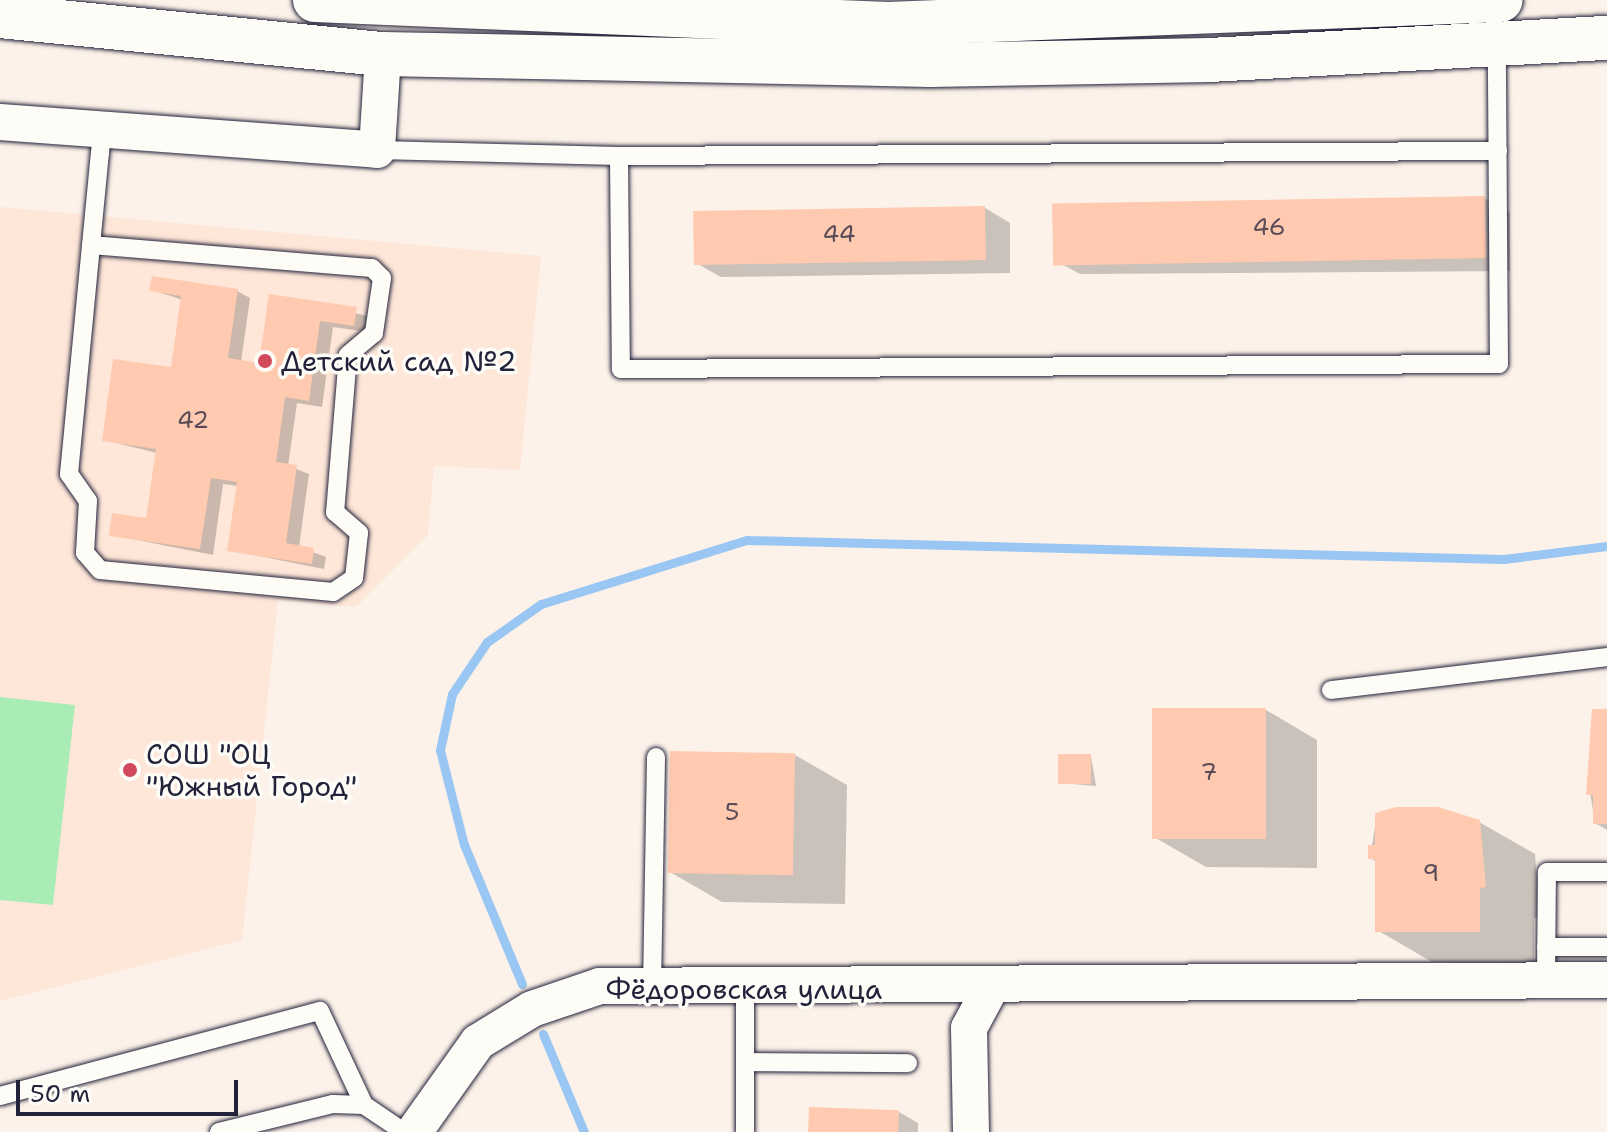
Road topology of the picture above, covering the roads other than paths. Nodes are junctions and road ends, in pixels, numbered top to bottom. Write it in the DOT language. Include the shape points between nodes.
graph roads {
  1 [pos="315,0"];
  2 [pos="1501,0"];
  3 [pos="636,9"];
  4 [pos="89,13"];
  5 [pos="137,15"];
  6 [pos="0,16"];
  7 [pos="1607,38"];
  8 [pos="1497,44"];
  9 [pos="383,54"];
  10 [pos="0,122"];
  11 [pos="102,130"];
  12 [pos="377,150"];
  13 [pos="1498,151"];
  14 [pos="619,156"];
  15 [pos="91,245"];
  16 [pos="1607,657"];
  17 [pos="1331,690"];
  18 [pos="656,757"];
  19 [pos="1607,872"];
  20 [pos="1607,947"];
  21 [pos="1546,964"];
  22 [pos="1607,980"];
  23 [pos="652,987"];
  24 [pos="745,987"];
  25 [pos="990,989"];
  26 [pos="745,1062"];
  27 [pos="908,1063"];
  28 [pos="0,1096"];
  29 [pos="364,1105"];
  30 [pos="219,1132"];
  31 [pos="404,1132"];
  32 [pos="414,1132"];
  33 [pos="745,1132"];
  34 [pos="971,1132"];
  1 -- 3 [label="street"];
  2 -- 3 [label="street" via="1107,20"];
  4 -- 5 [label="street"];
  4 -- 6 [label="street"];
  5 -- 9 [label="street"];
  7 -- 8 [label="street"];
  8 -- 9 [label="street" via="930,65"];
  8 -- 13 [label="lane"];
  9 -- 12 [label="street"];
  10 -- 11 [label="street"];
  11 -- 12 [label="street"];
  11 -- 15 [label="lane"];
  12 -- 14 [label="lane"];
  13 -- 14 [label="lane"];
  13 -- 14 [label="lane" via="1499,364 733,369 621,369"];
  15 -- 15 [label="lane" via="69,474 88,501 85,553 100,570 333,592 354,578 359,533 335,512 348,355 374,333 382,278 372,268"];
  16 -- 17 [label="lane"];
  18 -- 23 [label="lane"];
  19 -- 21 [label="lane" via="1547,872"];
  20 -- 21 [label="lane"];
  21 -- 22 [label="street, Фёдоровская улица"];
  21 -- 25 [label="street, Фёдоровская улица"];
  23 -- 24 [label="street, Фёдоровская улица"];
  23 -- 32 [label="street, Фёдоровская улица" via="600,986 532,1009 478,1042"];
  24 -- 25 [label="street, Фёдоровская улица"];
  24 -- 26 [label="lane"];
  25 -- 34 [label="street" via="969,1028"];
  26 -- 27 [label="lane"];
  26 -- 33 [label="lane"];
  28 -- 29 [label="lane" via="320,1011"];
  29 -- 30 [label="lane" via="333,1104"];
  29 -- 31 [label="lane"];
}
